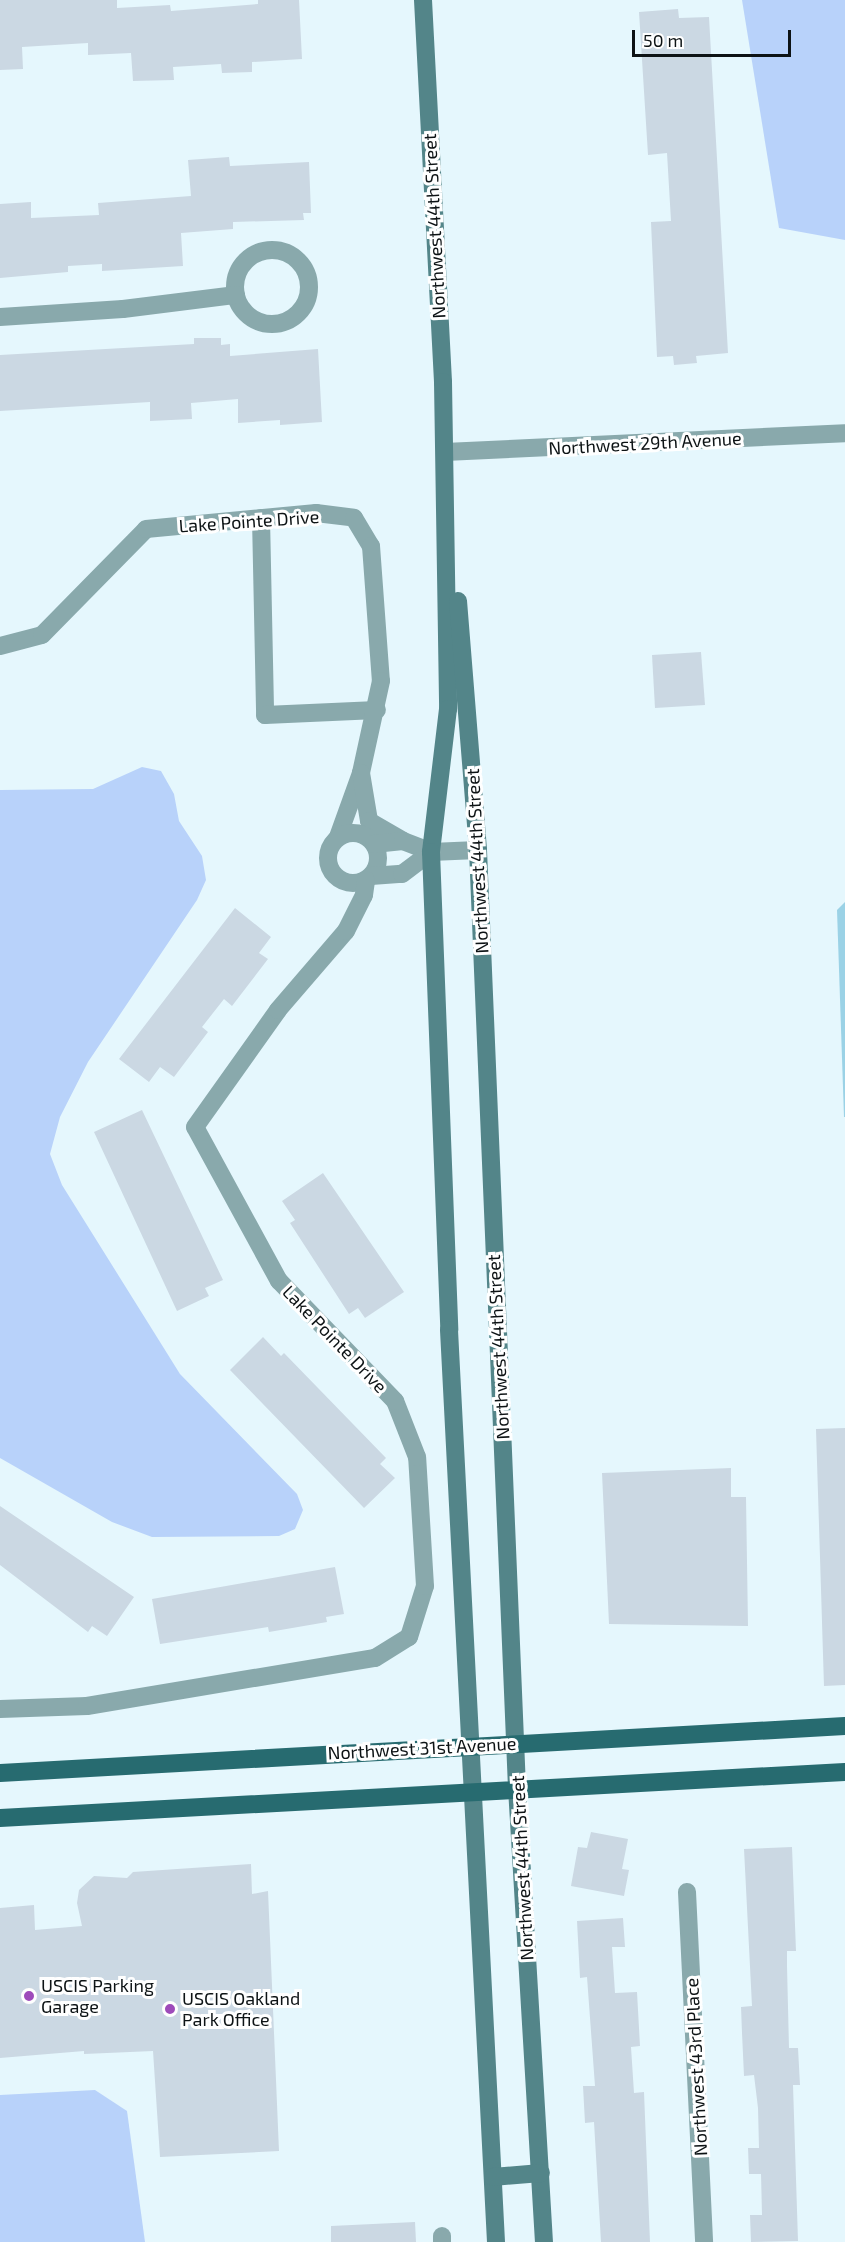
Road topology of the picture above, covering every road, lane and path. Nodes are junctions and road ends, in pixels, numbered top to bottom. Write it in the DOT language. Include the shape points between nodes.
graph roads {
  1 [pos="423,0"];
  2 [pos="236,296"];
  3 [pos="0,317"];
  4 [pos="845,433"];
  5 [pos="445,452"];
  6 [pos="261,518"];
  7 [pos="0,646"];
  8 [pos="377,710"];
  9 [pos="362,773"];
  10 [pos="346,818"];
  11 [pos="369,820"];
  12 [pos="338,837"];
  13 [pos="403,841"];
  14 [pos="375,844"];
  15 [pos="478,850"];
  16 [pos="430,852"];
  17 [pos="369,878"];
  18 [pos="342,881"];
  19 [pos="346,931"];
  20 [pos="0,1709"];
  21 [pos="845,1726"];
  22 [pos="515,1743"];
  23 [pos="472,1745"];
  24 [pos="845,1772"];
  25 [pos="0,1773"];
  26 [pos="517,1788"];
  27 [pos="474,1790"];
  28 [pos="0,1818"];
  29 [pos="687,1892"];
  30 [pos="541,2173"];
  31 [pos="493,2177"];
  32 [pos="496,2242"];
  33 [pos="544,2242"];
  34 [pos="704,2242"];
  1 -- 5 [label="street, Northwest 44th Street"];
  2 -- 2 [label="street" via="248,315 270,324 282,323 301,310 307,300 307,276 292,257 269,250 243,266"];
  2 -- 3 [label="street"];
  4 -- 5 [label="street, Northwest 29th Avenue"];
  5 -- 15 [label="street, Northwest 44th Street"];
  5 -- 16 [label="street, Northwest 44th Street" via="448,709"];
  6 -- 7 [label="street, Lake Pointe Drive" via="146,529 42,635"];
  6 -- 8 [label="street, Lake Pointe Drive" via="316,513 354,518 371,546 381,681"];
  6 -- 8 [label="street" via="266,715"];
  8 -- 9 [label="street, Lake Pointe Drive"];
  9 -- 10 [label="street, Lake Pointe Drive"];
  9 -- 11 [label="street, Lake Pointe Drive"];
  10 -- 11 [label="street"];
  10 -- 12 [label="street, Lake Pointe Drive"];
  11 -- 13 [label="street"];
  12 -- 14 [label="street" via="357,832"];
  12 -- 18 [label="street, Lake Pointe Drive" via="329,849 328,864"];
  13 -- 14 [label="street"];
  13 -- 16 [label="street"];
  14 -- 17 [label="street, Lake Pointe Drive" via="378,864"];
  15 -- 16 [label="street"];
  15 -- 22 [label="street, Northwest 44th Street"];
  16 -- 17 [label="street" via="402,874"];
  16 -- 23 [label="street, Northwest 44th Street" via="449,1329"];
  17 -- 18 [label="street"];
  17 -- 19 [label="street, Lake Pointe Drive"];
  18 -- 19 [label="street, Lake Pointe Drive" via="348,913"];
  19 -- 20 [label="street, Lake Pointe Drive" via="278,1010 195,1127 279,1281 395,1401 417,1457 426,1586 409,1637 375,1658 87,1707"];
  21 -- 22 [label="main road, Northwest 31st Avenue"];
  22 -- 23 [label="main road, Northwest 31st Avenue"];
  22 -- 26 [label="street, Northwest 44th Street"];
  23 -- 25 [label="main road, Northwest 31st Avenue"];
  23 -- 27 [label="street, Northwest 44th Street"];
  24 -- 26 [label="main road"];
  26 -- 27 [label="main road"];
  26 -- 30 [label="street, Northwest 44th Street"];
  27 -- 28 [label="main road"];
  27 -- 31 [label="street, Northwest 44th Street"];
  29 -- 34 [label="street, Northwest 43rd Place"];
  30 -- 31 [label="street"];
  30 -- 33 [label="street, Northwest 44th Street"];
  31 -- 32 [label="street, Northwest 44th Street"];
}
